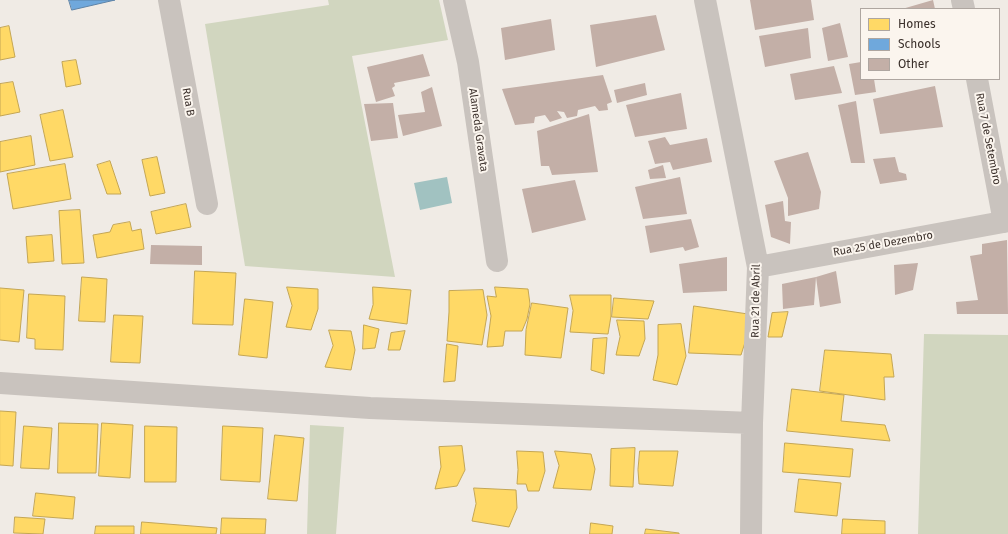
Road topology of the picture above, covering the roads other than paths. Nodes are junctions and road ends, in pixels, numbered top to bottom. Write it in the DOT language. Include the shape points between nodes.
graph roads {
  1 [pos="169,0"];
  2 [pos="454,0"];
  3 [pos="705,0"];
  4 [pos="977,80"];
  5 [pos="207,204"];
  6 [pos="1006,222"];
  7 [pos="497,260"];
  8 [pos="758,268"];
  9 [pos="0,383"];
  10 [pos="752,423"];
  11 [pos="751,534"];
  1 -- 5 [label="street, Rua B"];
  2 -- 7 [label="street, Alameda Gravata" via="468,62"];
  3 -- 8 [label="street, Rua 21 de Abril"];
  4 -- 6 [label="street, Rua 7 de Setembro"];
  6 -- 8 [label="street, Rua 25 de Dezembro"];
  8 -- 10 [label="street, Rua 21 de Abril"];
  9 -- 10 [label="street" via="370,408"];
  10 -- 11 [label="street, Rua 21 de Abril"];
}
